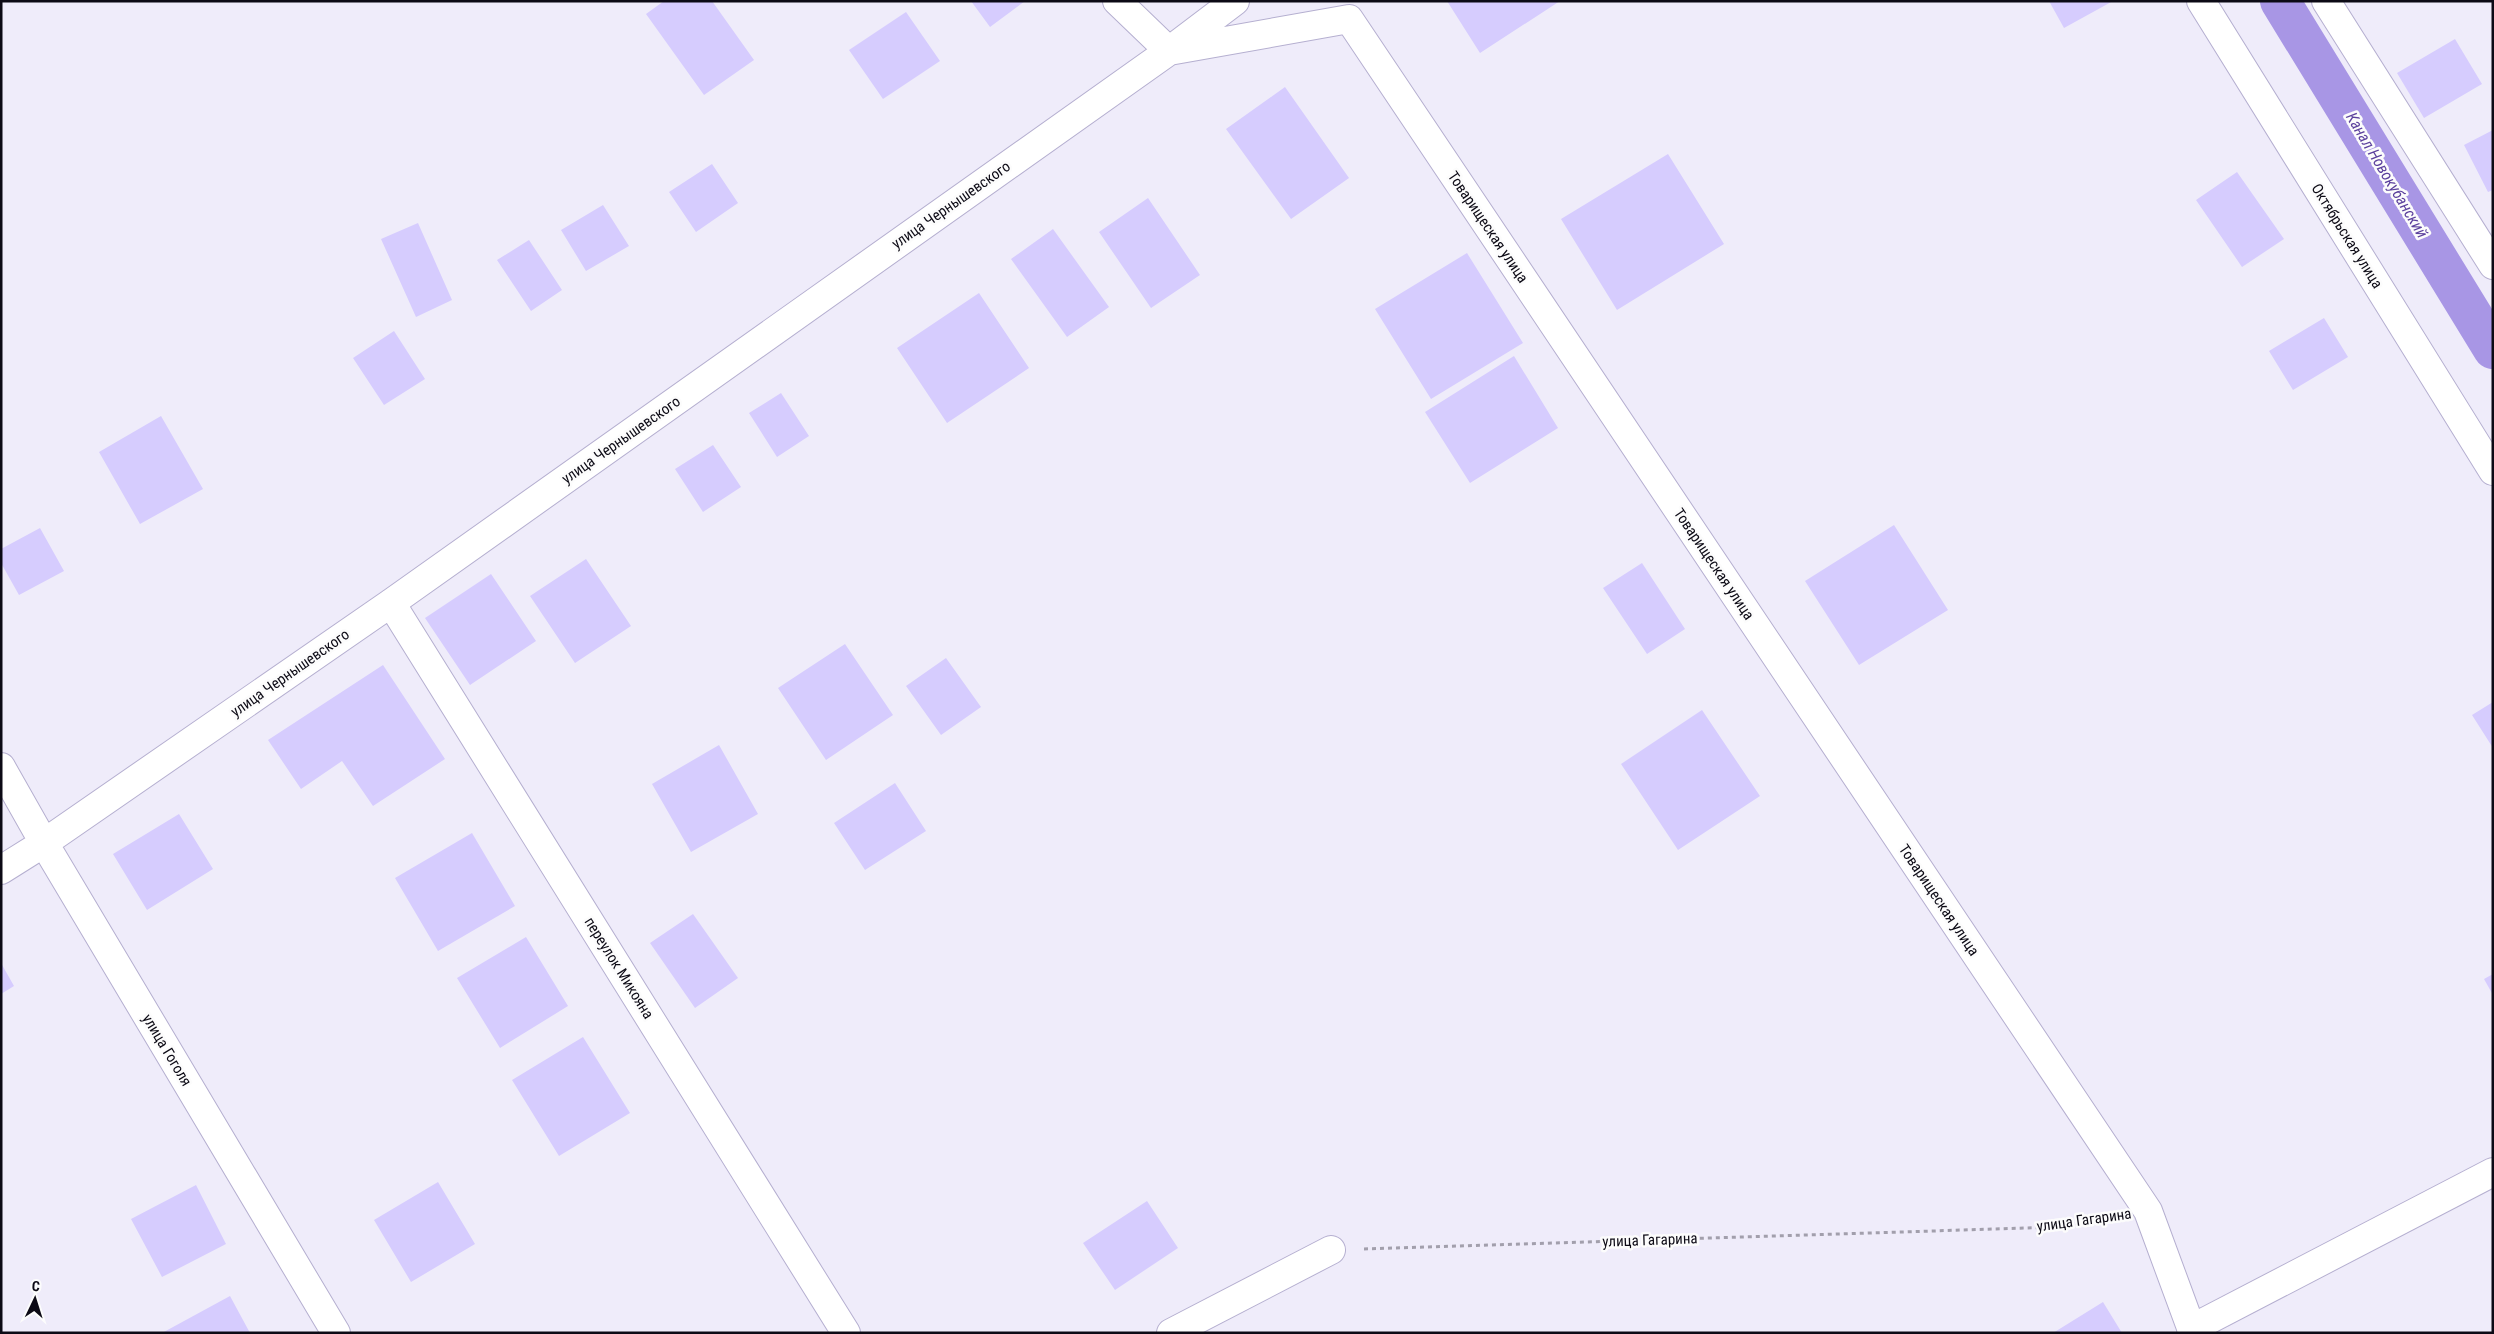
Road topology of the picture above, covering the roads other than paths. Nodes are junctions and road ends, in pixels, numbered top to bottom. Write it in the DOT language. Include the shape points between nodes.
graph roads {
  1 [pos="1117,1"];
  2 [pos="1235,1"];
  3 [pos="2201,1"];
  4 [pos="2326,1"];
  5 [pos="1169,51"];
  6 [pos="2493,266"];
  7 [pos="2493,471"];
  8 [pos="392,603"];
  9 [pos="1,767"];
  10 [pos="44,843"];
  11 [pos="1,870"];
  12 [pos="2493,1172"];
  13 [pos="1331,1250"];
  14 [pos="2192,1331"];
  15 [pos="336,1333"];
  16 [pos="846,1333"];
  17 [pos="1171,1333"];
  1 -- 5 [label="street"];
  2 -- 5 [label="street, улица Чернышевского"];
  3 -- 7 [label="street, Октябрьская улица"];
  4 -- 6 [label="street"];
  5 -- 8 [label="street, улица Чернышевского"];
  5 -- 14 [label="street, Товарищеская улица" via="1349,19 2148,1211"];
  8 -- 10 [label="street, улица Чернышевского"];
  8 -- 16 [label="street, переулок Микояна"];
  9 -- 10 [label="street, улица Гоголя"];
  10 -- 11 [label="street, улица Чернышевского"];
  10 -- 15 [label="street, улица Гоголя"];
  12 -- 14 [label="street"];
  13 -- 17 [label="street"];
}
